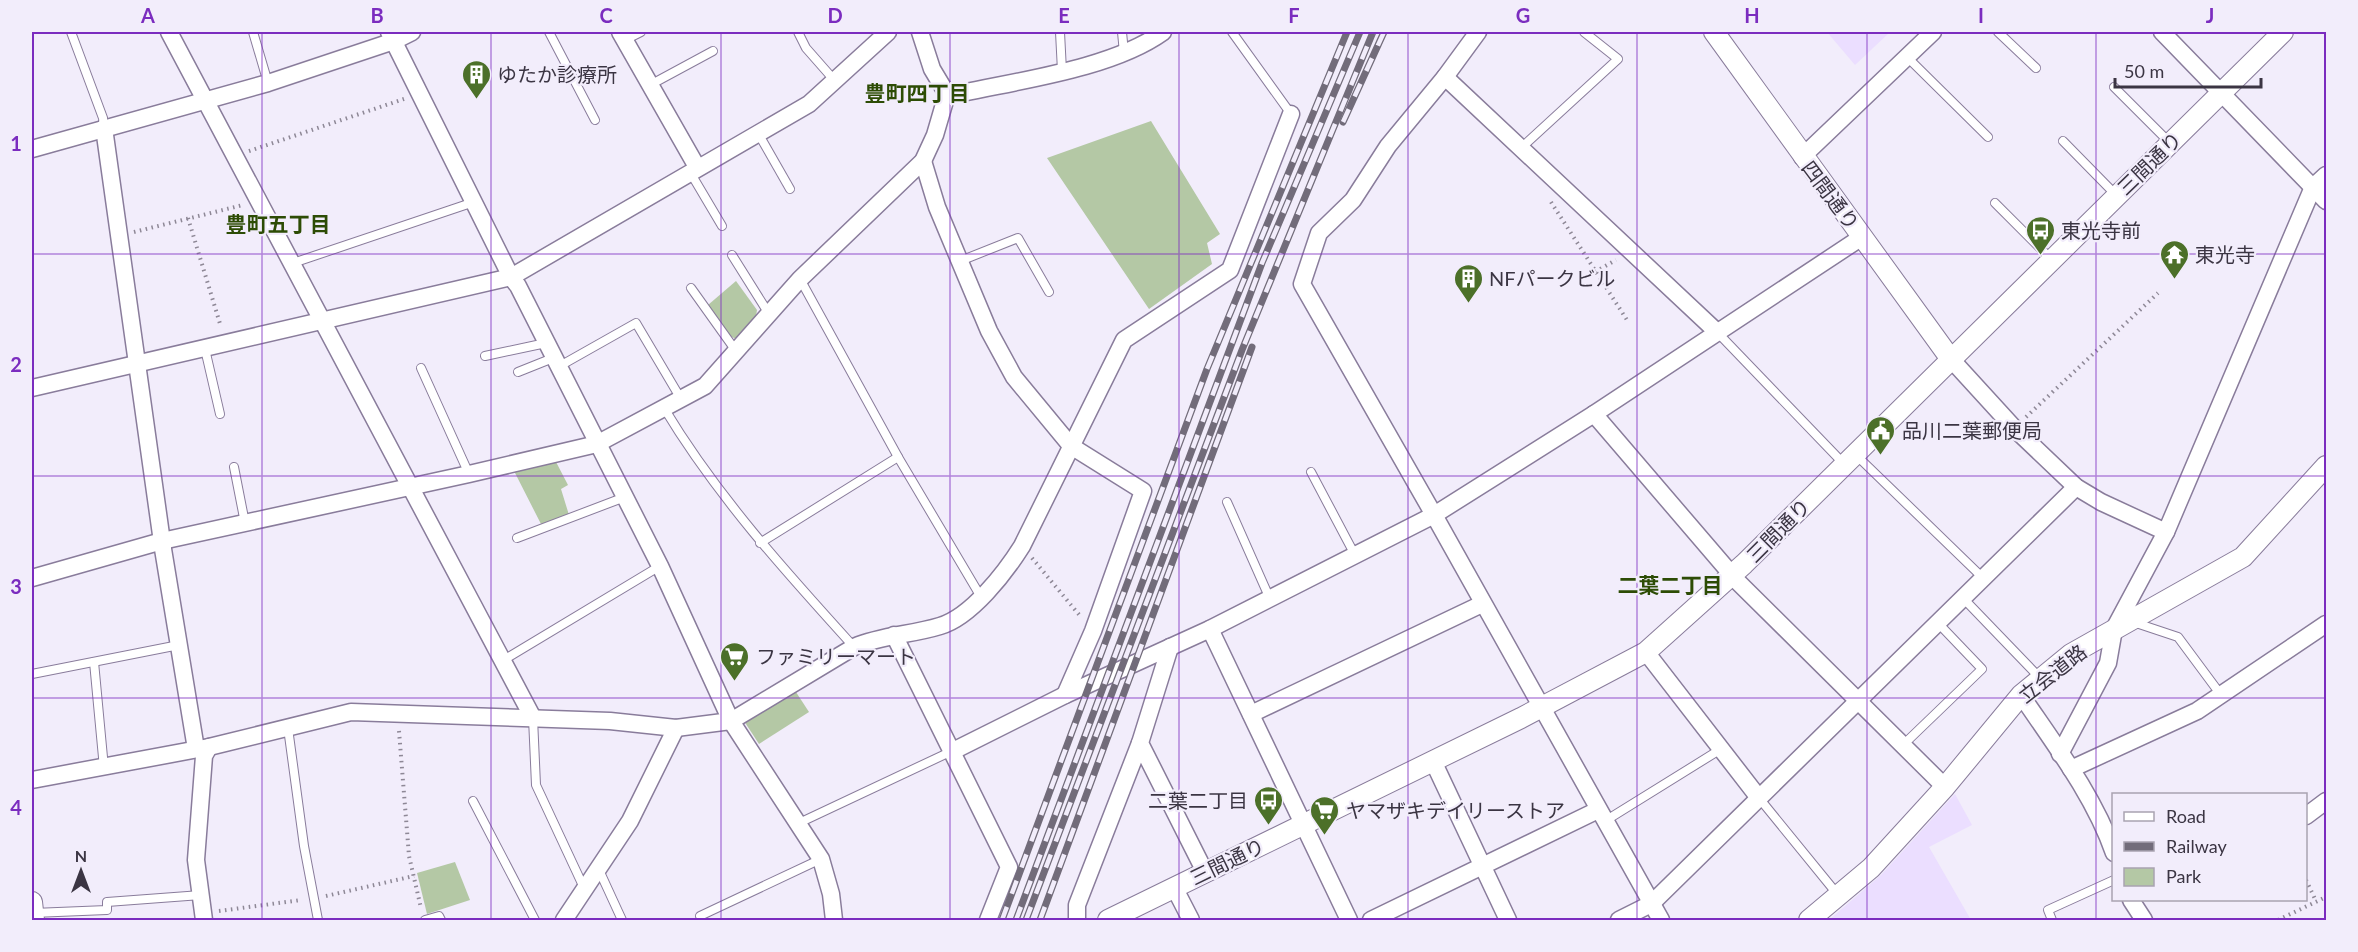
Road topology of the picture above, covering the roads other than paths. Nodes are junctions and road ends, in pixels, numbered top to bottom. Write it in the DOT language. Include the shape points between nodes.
graph roads {
  1 [pos="71,32"];
  2 [pos="169,32"];
  3 [pos="253,32"];
  4 [pos="412,32"];
  5 [pos="549,32"];
  6 [pos="641,32"];
  7 [pos="798,32"];
  8 [pos="888,32"];
  9 [pos="920,32"];
  10 [pos="1060,32"];
  11 [pos="1122,32"];
  12 [pos="1162,32"];
  13 [pos="1233,32"];
  14 [pos="1478,32"];
  15 [pos="1584,32"];
  16 [pos="1714,32"];
  17 [pos="1933,32"];
  18 [pos="1998,32"];
  19 [pos="2162,32"];
  20 [pos="2283,32"];
  21 [pos="392,36"];
  22 [pos="623,36"];
  23 [pos="713,51"];
  24 [pos="1124,53"];
  25 [pos="1907,57"];
  26 [pos="2036,68"];
  27 [pos="1062,71"];
  28 [pos="1445,77"];
  29 [pos="835,81"];
  30 [pos="268,83"];
  31 [pos="650,85"];
  32 [pos="2114,87"];
  33 [pos="2221,92"];
  34 [pos="947,94"];
  35 [pos="204,100"];
  36 [pos="1291,114"];
  37 [pos="595,120"];
  38 [pos="104,128"];
  39 [pos="758,133"];
  40 [pos="1988,137"];
  41 [pos="2062,141"];
  42 [pos="2170,143"];
  43 [pos="1521,147"];
  44 [pos="32,149"];
  45 [pos="1802,157"];
  46 [pos="920,160"];
  47 [pos="694,169"];
  48 [pos="2326,176"];
  49 [pos="2313,187"];
  50 [pos="790,189"];
  51 [pos="2116,195"];
  52 [pos="2326,201"];
  53 [pos="474,202"];
  54 [pos="1995,203"];
  55 [pos="722,226"];
  56 [pos="1862,237"];
  57 [pos="732,255"];
  58 [pos="2051,259"];
  59 [pos="960,261"];
  60 [pos="290,264"];
  61 [pos="511,277"];
  62 [pos="800,279"];
  63 [pos="691,288"];
  64 [pos="1049,292"];
  65 [pos="769,314"];
  66 [pos="321,323"];
  67 [pos="1717,332"];
  68 [pos="546,343"];
  69 [pos="205,349"];
  70 [pos="736,351"];
  71 [pos="485,356"];
  72 [pos="1950,358"];
  73 [pos="556,363"];
  74 [pos="136,365"];
  75 [pos="421,368"];
  76 [pos="518,372"];
  77 [pos="32,388"];
  78 [pos="681,399"];
  79 [pos="664,408"];
  80 [pos="220,414"];
  81 [pos="1594,414"];
  82 [pos="597,444"];
  83 [pos="1071,446"];
  84 [pos="898,457"];
  85 [pos="1850,459"];
  86 [pos="2326,466"];
  87 [pos="234,467"];
  88 [pos="1311,472"];
  89 [pos="469,474"];
  90 [pos="410,487"];
  91 [pos="2076,487"];
  92 [pos="625,498"];
  93 [pos="1227,502"];
  94 [pos="1434,515"];
  95 [pos="245,523"];
  96 [pos="2166,532"];
  97 [pos="517,538"];
  98 [pos="162,541"];
  99 [pos="760,543"];
  100 [pos="1356,557"];
  101 [pos="660,566"];
  102 [pos="1731,575"];
  103 [pos="1982,577"];
  104 [pos="32,578"];
  105 [pos="981,597"];
  106 [pos="1962,597"];
  107 [pos="1270,599"];
  108 [pos="1482,604"];
  109 [pos="1937,622"];
  110 [pos="2326,624"];
  111 [pos="2122,625"];
  112 [pos="1210,629"];
  113 [pos="894,635"];
  114 [pos="179,645"];
  115 [pos="854,646"];
  116 [pos="1170,647"];
  117 [pos="1646,652"];
  118 [pos="502,661"];
  119 [pos="93,662"];
  120 [pos="32,674"];
  121 [pos="2040,678"];
  122 [pos="2022,694"];
  123 [pos="1065,695"];
  124 [pos="2221,695"];
  125 [pos="1858,701"];
  126 [pos="1540,707"];
  127 [pos="1251,714"];
  128 [pos="533,718"];
  129 [pos="731,721"];
  130 [pos="288,728"];
  131 [pos="676,728"];
  132 [pos="1140,743"];
  133 [pos="1904,745"];
  134 [pos="202,748"];
  135 [pos="1721,749"];
  136 [pos="953,751"];
  137 [pos="2060,753"];
  138 [pos="1433,761"];
  139 [pos="104,768"];
  140 [pos="2071,769"];
  141 [pos="32,780"];
  142 [pos="1945,787"];
  143 [pos="1759,798"];
  144 [pos="473,801"];
  145 [pos="2326,801"];
  146 [pos="2307,815"];
  147 [pos="1601,816"];
  148 [pos="799,823"];
  149 [pos="1304,824"];
  150 [pos="2112,847"];
  151 [pos="820,860"];
  152 [pos="1483,866"];
  153 [pos="599,870"];
  154 [pos="1205,872"];
  155 [pos="2112,881"];
  156 [pos="1174,887"];
  157 [pos="585,890"];
  158 [pos="201,895"];
  159 [pos="1838,896"];
  160 [pos="2134,901"];
  161 [pos="1651,904"];
  162 [pos="33,912"];
  163 [pos="425,920"];
  164 [pos="204,921"];
  165 [pos="318,921"];
  166 [pos="441,921"];
  167 [pos="535,921"];
  168 [pos="564,921"];
  169 [pos="622,921"];
  170 [pos="702,921"];
  171 [pos="834,921"];
  172 [pos="988,921"];
  173 [pos="1077,921"];
  174 [pos="1108,921"];
  175 [pos="1191,921"];
  176 [pos="1349,921"];
  177 [pos="1371,921"];
  178 [pos="1508,921"];
  179 [pos="1619,921"];
  180 [pos="1661,921"];
  181 [pos="1809,921"];
  182 [pos="2052,921"];
  183 [pos="2144,921"];
  1 -- 38 [label="lane"];
  2 -- 35 [label="street"];
  3 -- 30 [label="lane"];
  4 -- 21 [label="street"];
  5 -- 37 [label="lane"];
  6 -- 22 [label="lane"];
  7 -- 29 [label="lane" via="806,48"];
  8 -- 29 [label="street"];
  9 -- 34 [label="street" via="932,69"];
  10 -- 27 [label="lane"];
  11 -- 24 [label="lane"];
  12 -- 24 [label="street"];
  13 -- 36 [label="lane"];
  14 -- 28 [label="street"];
  15 -- 43 [label="lane" via="1618,59"];
  16 -- 45 [label="street, 四間通り"];
  17 -- 25 [label="street"];
  18 -- 26 [label="lane"];
  19 -- 33 [label="street"];
  20 -- 33 [label="street, 三間通り"];
  21 -- 30 [label="street"];
  21 -- 53 [label="street"];
  22 -- 31 [label="street"];
  23 -- 31 [label="lane"];
  24 -- 27 [label="street"];
  25 -- 40 [label="lane"];
  25 -- 45 [label="street"];
  27 -- 34 [label="street"];
  28 -- 43 [label="street"];
  28 -- 94 [label="street" via="1388,146 1353,200 1319,233 1302,284"];
  29 -- 39 [label="street" via="809,104"];
  30 -- 35 [label="street"];
  31 -- 47 [label="street"];
  32 -- 42 [label="lane"];
  33 -- 42 [label="street, 三間通り"];
  33 -- 49 [label="street"];
  34 -- 46 [label="street"];
  35 -- 38 [label="street"];
  35 -- 60 [label="street"];
  36 -- 83 [label="street" via="1230,270 1124,340 1101,375"];
  38 -- 44 [label="street"];
  38 -- 74 [label="street"];
  39 -- 47 [label="street"];
  39 -- 50 [label="lane"];
  41 -- 51 [label="lane"];
  42 -- 51 [label="street, 三間通り"];
  43 -- 67 [label="street"];
  45 -- 56 [label="street, 四間通り"];
  46 -- 59 [label="street"];
  46 -- 62 [label="street"];
  47 -- 55 [label="lane"];
  47 -- 61 [label="street"];
  48 -- 49 [label="street"];
  49 -- 52 [label="street"];
  49 -- 96 [label="street"];
  51 -- 58 [label="street, 三間通り"];
  53 -- 60 [label="lane"];
  53 -- 61 [label="street"];
  54 -- 58 [label="lane"];
  56 -- 67 [label="street"];
  56 -- 72 [label="street, 四間通り"];
  57 -- 65 [label="lane"];
  58 -- 72 [label="street, 三間通り"];
  59 -- 64 [label="lane" via="1018,238"];
  59 -- 83 [label="street" via="973,284 988,331 1014,377"];
  60 -- 66 [label="street"];
  61 -- 66 [label="street"];
  61 -- 68 [label="street"];
  62 -- 65 [label="street"];
  62 -- 84 [label="lane"];
  63 -- 70 [label="lane"];
  65 -- 70 [label="street"];
  66 -- 69 [label="street"];
  66 -- 90 [label="street"];
  67 -- 81 [label="street"];
  67 -- 85 [label="lane"];
  68 -- 71 [label="lane"];
  68 -- 73 [label="street"];
  69 -- 74 [label="street"];
  69 -- 80 [label="lane"];
  70 -- 78 [label="street" via="705,386"];
  72 -- 85 [label="street, 三間通り"];
  72 -- 91 [label="street" via="2014,428"];
  73 -- 76 [label="lane"];
  73 -- 78 [label="lane" via="636,324"];
  73 -- 82 [label="street"];
  74 -- 77 [label="street"];
  74 -- 98 [label="street"];
  75 -- 89 [label="lane"];
  78 -- 79 [label="street"];
  79 -- 82 [label="street"];
  79 -- 99 [label="lane" via="694,459"];
  81 -- 94 [label="street"];
  81 -- 102 [label="street" via="1617,434"];
  82 -- 89 [label="street"];
  82 -- 92 [label="street"];
  83 -- 105 [label="street" via="1022,546 1009,567"];
  83 -- 123 [label="street" via="1143,491 1093,631"];
  84 -- 99 [label="lane"];
  84 -- 105 [label="lane"];
  85 -- 102 [label="street, 三間通り"];
  85 -- 103 [label="lane"];
  86 -- 111 [label="street, 立会道路" via="2243,557"];
  87 -- 95 [label="lane"];
  88 -- 100 [label="lane"];
  89 -- 90 [label="street"];
  90 -- 95 [label="street"];
  90 -- 118 [label="street"];
  91 -- 96 [label="street"];
  91 -- 103 [label="street"];
  92 -- 97 [label="lane"];
  92 -- 101 [label="street"];
  93 -- 107 [label="lane"];
  94 -- 100 [label="street"];
  94 -- 108 [label="street"];
  95 -- 98 [label="street"];
  96 -- 111 [label="street"];
  98 -- 104 [label="street"];
  98 -- 114 [label="street"];
  99 -- 115 [label="lane"];
  100 -- 107 [label="street"];
  101 -- 118 [label="lane"];
  101 -- 129 [label="street"];
  102 -- 117 [label="street, 三間通り"];
  102 -- 125 [label="street" via="1813,649"];
  103 -- 106 [label="street"];
  105 -- 113 [label="street" via="955,620"];
  106 -- 109 [label="street"];
  106 -- 121 [label="lane"];
  107 -- 112 [label="street"];
  108 -- 126 [label="street"];
  108 -- 127 [label="street"];
  109 -- 125 [label="street"];
  109 -- 133 [label="lane" via="1982,669"];
  110 -- 124 [label="street"];
  111 -- 121 [label="street, 立会道路" via="2071,654"];
  111 -- 124 [label="lane" via="2178,638"];
  111 -- 137 [label="street" via="2108,663"];
  112 -- 116 [label="street"];
  112 -- 127 [label="street"];
  113 -- 115 [label="street"];
  113 -- 136 [label="street"];
  114 -- 119 [label="lane"];
  114 -- 134 [label="street"];
  115 -- 129 [label="street"];
  116 -- 123 [label="street"];
  116 -- 132 [label="street"];
  117 -- 126 [label="street, 三間通り"];
  117 -- 135 [label="street"];
  118 -- 128 [label="street"];
  119 -- 120 [label="lane"];
  119 -- 139 [label="lane"];
  121 -- 122 [label="street, 立会道路"];
  122 -- 137 [label="street"];
  122 -- 142 [label="street, 立会道路"];
  123 -- 136 [label="street"];
  124 -- 140 [label="street" via="2197,711"];
  125 -- 133 [label="street"];
  125 -- 143 [label="street"];
  126 -- 138 [label="street, 三間通り"];
  126 -- 147 [label="street"];
  127 -- 149 [label="street"];
  128 -- 130 [label="street" via="351,712"];
  128 -- 131 [label="street"];
  128 -- 157 [label="lane" via="536,785"];
  129 -- 131 [label="street"];
  129 -- 148 [label="street"];
  130 -- 134 [label="street"];
  130 -- 165 [label="lane"];
  131 -- 153 [label="street" via="630,821"];
  132 -- 154 [label="street"];
  132 -- 173 [label="street" via="1077,906"];
  133 -- 142 [label="street"];
  134 -- 139 [label="street"];
  134 -- 158 [label="street" via="196,860"];
  135 -- 143 [label="street"];
  135 -- 147 [label="lane"];
  136 -- 148 [label="lane"];
  136 -- 172 [label="street" via="1009,867"];
  137 -- 140 [label="street"];
  138 -- 149 [label="street, 三間通り"];
  138 -- 152 [label="street"];
  139 -- 141 [label="street"];
  140 -- 150 [label="street"];
  142 -- 159 [label="street, 立会道路" via="1871,868"];
  143 -- 159 [label="lane"];
  143 -- 161 [label="street"];
  144 -- 167 [label="lane"];
  145 -- 146 [label="street"];
  147 -- 152 [label="street"];
  147 -- 161 [label="street"];
  148 -- 151 [label="street"];
  149 -- 154 [label="street, 三間通り"];
  149 -- 176 [label="street"];
  151 -- 170 [label="lane" via="700,916"];
  151 -- 171 [label="street" via="831,894"];
  152 -- 177 [label="street"];
  152 -- 178 [label="street"];
  153 -- 157 [label="street"];
  153 -- 169 [label="lane"];
  154 -- 156 [label="street, 三間通り"];
  155 -- 182 [label="lane" via="2048,910"];
  156 -- 174 [label="street, 三間通り"];
  156 -- 175 [label="street"];
  157 -- 168 [label="street"];
  158 -- 162 [label="lane" via="107,902 107,910"];
  158 -- 164 [label="street"];
  159 -- 181 [label="street, 立会道路"];
  160 -- 183 [label="street"];
  161 -- 179 [label="street"];
  161 -- 180 [label="street"];
  163 -- 166 [label="lane" via="439,916"];
}
